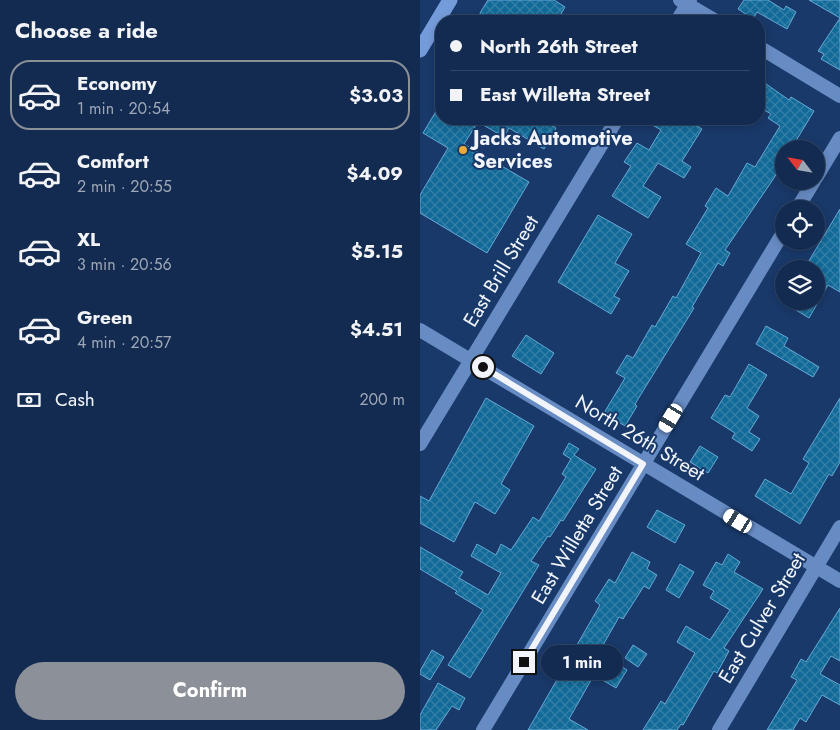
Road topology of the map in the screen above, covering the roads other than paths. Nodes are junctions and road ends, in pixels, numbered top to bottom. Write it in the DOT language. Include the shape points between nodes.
graph roads {
  1 [pos="450,0"];
  2 [pos="686,1"];
  3 [pos="441,15"];
  4 [pos="680,15"];
  5 [pos="707,15"];
  6 [pos="435,25"];
  7 [pos="420,50"];
  8 [pos="765,51"];
  9 [pos="840,96"];
  10 [pos="613,125"];
  11 [pos="840,138"];
  12 [pos="825,163"];
  13 [pos="775,246"];
  14 [pos="420,330"];
  15 [pos="470,360"];
  16 [pos="420,444"];
  17 [pos="643,464"];
  18 [pos="840,527"];
  19 [pos="816,567"];
  20 [pos="840,581"];
  21 [pos="483,730"];
  22 [pos="719,730"];
  1 -- 3 [label="main road"];
  2 -- 4 [label="street"];
  2 -- 5 [label="street"];
  6 -- 7 [label="main road"];
  8 -- 9 [label="street"];
  10 -- 15 [label="street, East Brill Street"];
  11 -- 12 [label="street"];
  13 -- 17 [label="street, East Willetta Street"];
  14 -- 15 [label="street, North 26th Street"];
  15 -- 16 [label="street, East Brill Street"];
  15 -- 17 [label="street, North 26th Street"];
  17 -- 19 [label="street, North 26th Street"];
  17 -- 21 [label="street, East Willetta Street"];
  18 -- 19 [label="street, East Culver Street"];
  19 -- 20 [label="street, North 26th Street"];
  19 -- 22 [label="street, East Culver Street"];
}
